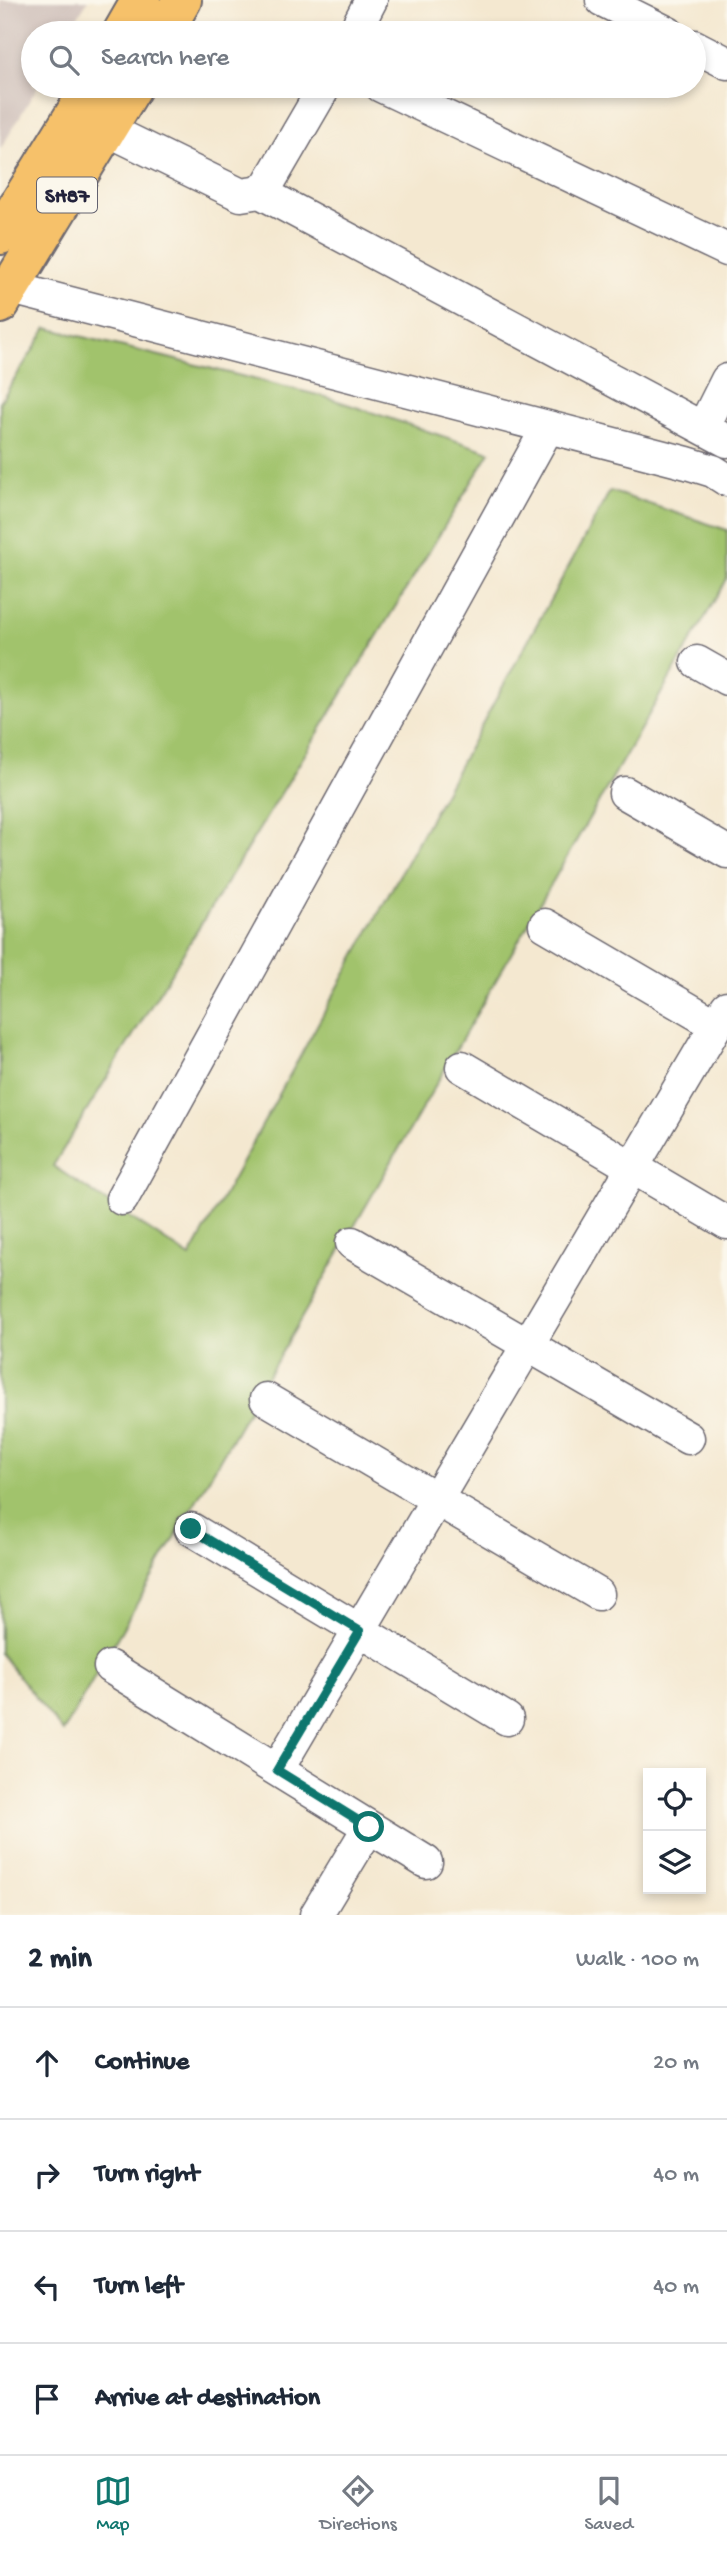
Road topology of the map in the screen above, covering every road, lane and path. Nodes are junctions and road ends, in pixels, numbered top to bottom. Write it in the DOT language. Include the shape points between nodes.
graph roads {
  1 [pos="141,0"];
  2 [pos="182,0"];
  3 [pos="371,0"];
  4 [pos="602,0"];
  5 [pos="129,21"];
  6 [pos="170,21"];
  7 [pos="360,21"];
  8 [pos="644,21"];
  9 [pos="706,52"];
  10 [pos="727,63"];
  11 [pos="85,98"];
  12 [pos="126,98"];
  13 [pos="319,98"];
  14 [pos="406,98"];
  15 [pos="108,130"];
  16 [pos="260,192"];
  17 [pos="0,235"];
  18 [pos="727,250"];
  19 [pos="3,293"];
  20 [pos="727,380"];
  21 [pos="548,427"];
  22 [pos="715,435"];
  23 [pos="727,480"];
  24 [pos="697,662"];
  25 [pos="727,680"];
  26 [pos="625,793"];
  27 [pos="727,852"];
  28 [pos="545,925"];
  29 [pos="722,1016"];
  30 [pos="462,1067"];
  31 [pos="634,1169"];
  32 [pos="122,1199"];
  33 [pos="727,1223"];
  34 [pos="352,1243"];
  35 [pos="529,1345"];
  36 [pos="266,1399"];
  37 [pos="688,1438"];
  38 [pos="438,1500"];
  39 [pos="191,1529"];
  40 [pos="598,1594"];
  41 [pos="360,1631"];
  42 [pos="110,1667"];
  43 [pos="507,1719"];
  44 [pos="277,1770"];
  45 [pos="369,1827"];
  46 [pos="426,1862"];
  47 [pos="316,1915"];
  1 -- 5 [label="main road"];
  2 -- 6 [label="main road"];
  3 -- 7 [label="street"];
  4 -- 8 [label="street"];
  9 -- 10 [label="street"];
  11 -- 17 [label="main road, SH87"];
  12 -- 15 [label="main road, SH87"];
  13 -- 16 [label="street"];
  14 -- 18 [label="street"];
  15 -- 16 [label="street" via="241,195"];
  15 -- 19 [label="main road, SH87"];
  16 -- 22 [label="street"];
  19 -- 21 [label="street"];
  20 -- 22 [label="street"];
  21 -- 23 [label="street" via="687,463"];
  21 -- 32 [label="street"];
  24 -- 25 [label="street"];
  26 -- 27 [label="street"];
  28 -- 29 [label="street"];
  29 -- 31 [label="street"];
  30 -- 31 [label="street"];
  31 -- 33 [label="street"];
  31 -- 35 [label="street"];
  34 -- 35 [label="street"];
  35 -- 37 [label="street"];
  35 -- 38 [label="street"];
  36 -- 38 [label="street"];
  38 -- 40 [label="street"];
  38 -- 41 [label="street"];
  39 -- 41 [label="street"];
  41 -- 43 [label="street"];
  41 -- 44 [label="street"];
  42 -- 44 [label="street"];
  44 -- 45 [label="street"];
  45 -- 46 [label="street"];
  45 -- 47 [label="street"];
}
